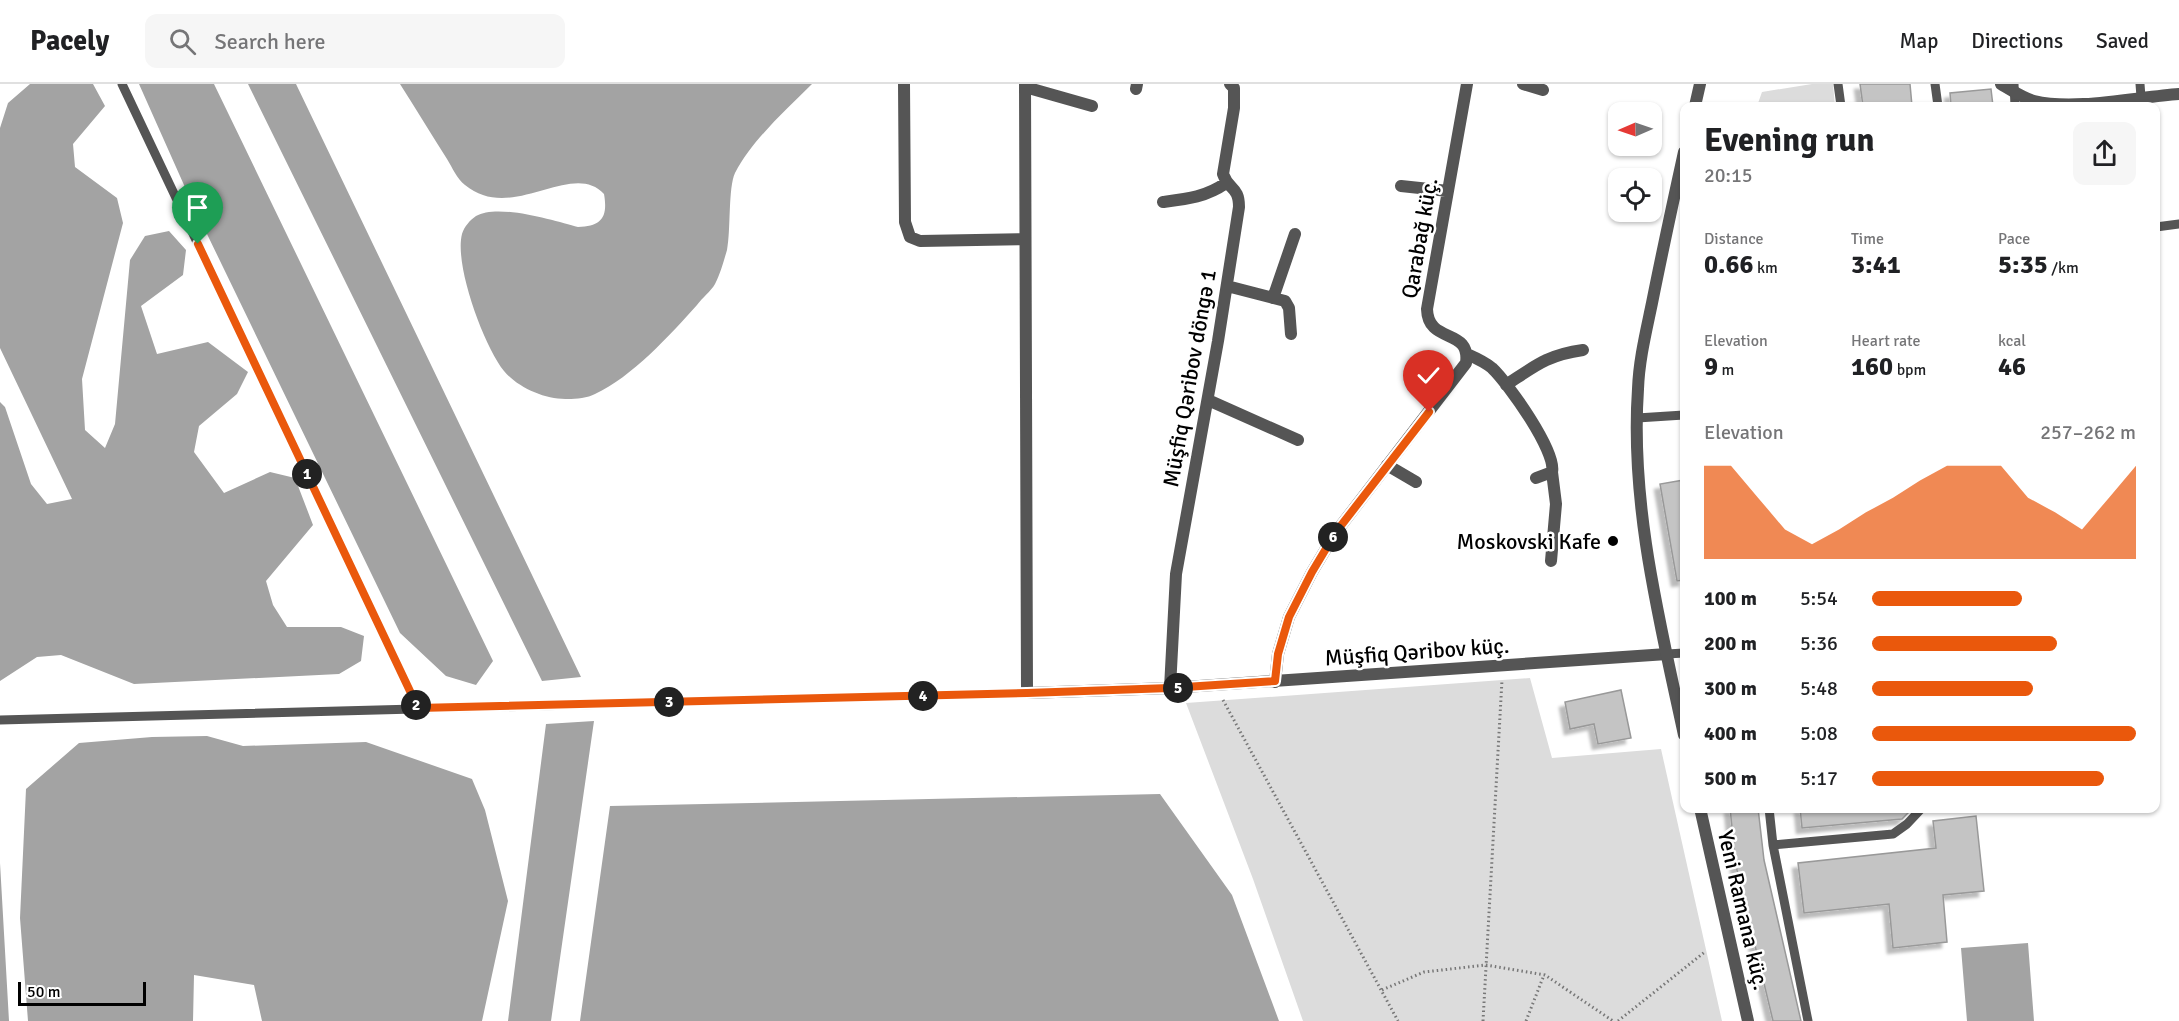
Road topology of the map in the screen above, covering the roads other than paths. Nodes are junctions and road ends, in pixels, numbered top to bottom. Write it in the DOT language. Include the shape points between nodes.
graph roads {
  1 [pos="122,84"];
  2 [pos="904,84"];
  3 [pos="1230,84"];
  4 [pos="1467,84"];
  5 [pos="1523,84"];
  6 [pos="1700,84"];
  7 [pos="1838,84"];
  8 [pos="1935,84"];
  9 [pos="2001,84"];
  10 [pos="1025,86"];
  11 [pos="2014,88"];
  12 [pos="1543,90"];
  13 [pos="2141,90"];
  14 [pos="2179,94"];
  15 [pos="1696,102"];
  16 [pos="1840,102"];
  17 [pos="1937,102"];
  18 [pos="2039,102"];
  19 [pos="2095,102"];
  20 [pos="1092,106"];
  21 [pos="1680,171"];
  22 [pos="1226,183"];
  23 [pos="1401,186"];
  24 [pos="1448,190"];
  25 [pos="1163,202"];
  26 [pos="2179,224"];
  27 [pos="2160,226"];
  28 [pos="1295,234"];
  29 [pos="1025,239"];
  30 [pos="1227,286"];
  31 [pos="1274,298"];
  32 [pos="1291,334"];
  33 [pos="1583,350"];
  34 [pos="1467,354"];
  35 [pos="1506,384"];
  36 [pos="1208,400"];
  37 [pos="1680,415"];
  38 [pos="1637,418"];
  39 [pos="1298,440"];
  40 [pos="1387,465"];
  41 [pos="1552,472"];
  42 [pos="1536,478"];
  43 [pos="1416,482"];
  44 [pos="1551,561"];
  45 [pos="1680,653"];
  46 [pos="1667,654"];
  47 [pos="1275,681"];
  48 [pos="1170,688"];
  49 [pos="1027,693"];
  50 [pos="418,708"];
  51 [pos="1680,716"];
  52 [pos="0,720"];
  53 [pos="1701,813"];
  54 [pos="1770,813"];
  55 [pos="1917,813"];
  56 [pos="1773,845"];
  57 [pos="1748,1021"];
  58 [pos="1808,1021"];
  1 -- 50 [label="lane"];
  2 -- 29 [label="street" via="905,222 910,237 920,241"];
  3 -- 22 [label="street, Müşfiq Qəribov döngə 1" via="1234,88 1234,108 1223,174"];
  4 -- 24 [label="street, Qarabağ küç."];
  5 -- 12 [label="street"];
  6 -- 15 [label="street"];
  7 -- 16 [label="lane"];
  8 -- 17 [label="lane"];
  9 -- 11 [label="street"];
  10 -- 20 [label="street"];
  10 -- 29 [label="street"];
  11 -- 18 [label="street"];
  13 -- 14 [label="street"];
  13 -- 19 [label="street"];
  21 -- 38 [label="street" via="1643,347"];
  22 -- 25 [label="street" via="1200,197"];
  22 -- 30 [label="street, Müşfiq Qəribov döngə 1" via="1239,195"];
  23 -- 24 [label="street"];
  24 -- 34 [label="street, Qarabağ küç." via="1427,320 1432,328 1461,342"];
  26 -- 27 [label="lane"];
  28 -- 31 [label="street"];
  29 -- 49 [label="street"];
  30 -- 31 [label="street"];
  30 -- 36 [label="street, Müşfiq Qəribov döngə 1"];
  31 -- 32 [label="street" via="1286,301"];
  33 -- 35 [label="street" via="1548,357"];
  34 -- 35 [label="street" via="1492,369"];
  34 -- 40 [label="street" via="1462,371"];
  35 -- 41 [label="street" via="1524,406 1550,456"];
  36 -- 39 [label="street"];
  36 -- 48 [label="street, Müşfiq Qəribov döngə 1" via="1176,574"];
  37 -- 38 [label="lane"];
  38 -- 46 [label="street" via="1640,489"];
  40 -- 43 [label="street"];
  40 -- 47 [label="street" via="1336,532 1312,572 1289,617"];
  41 -- 42 [label="street"];
  41 -- 44 [label="street" via="1556,504"];
  45 -- 46 [label="lane"];
  46 -- 47 [label="street, Müşfiq Qəribov küç."];
  46 -- 51 [label="street"];
  47 -- 48 [label="street, Müşfiq Qəribov küç."];
  48 -- 49 [label="street, Müşfiq Qəribov küç."];
  49 -- 50 [label="lane"];
  50 -- 52 [label="lane"];
  53 -- 57 [label="street, Yeni Ramana küç."];
  54 -- 56 [label="lane"];
  55 -- 56 [label="lane" via="1893,834"];
  56 -- 58 [label="lane"];
}
